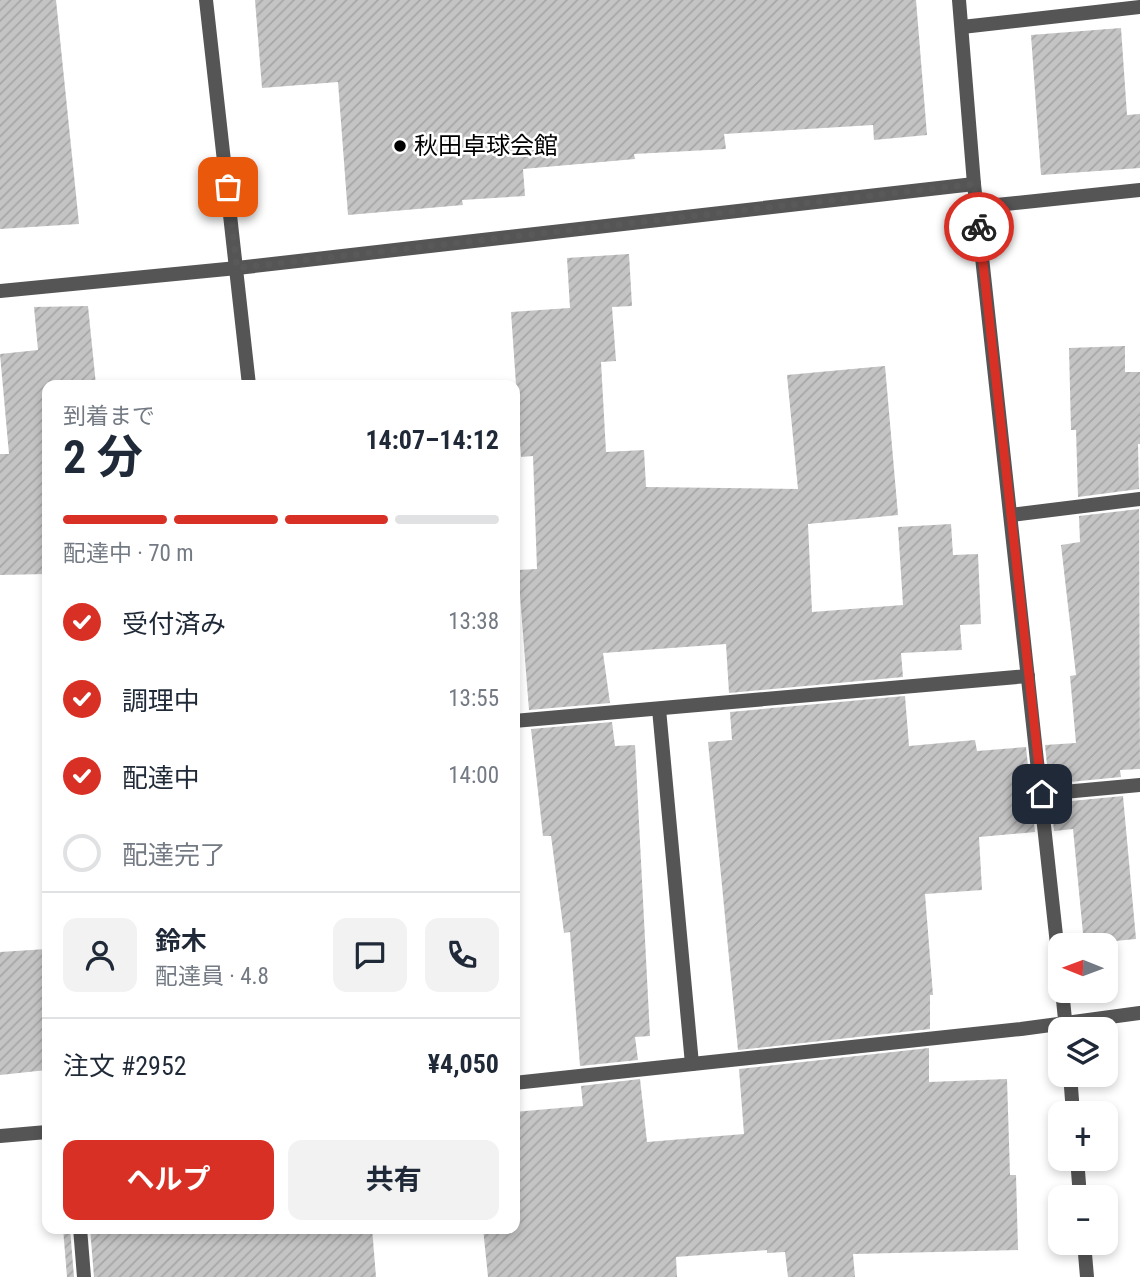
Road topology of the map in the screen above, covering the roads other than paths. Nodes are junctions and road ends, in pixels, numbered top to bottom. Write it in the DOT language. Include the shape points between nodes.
graph roads {
  1 [pos="206,0"];
  2 [pos="959,0"];
  3 [pos="1140,7"];
  4 [pos="962,27"];
  5 [pos="974,184"];
  6 [pos="1140,190"];
  7 [pos="977,207"];
  8 [pos="237,268"];
  9 [pos="0,291"];
  10 [pos="248,380"];
  11 [pos="1140,499"];
  12 [pos="1011,515"];
  13 [pos="1028,676"];
  14 [pos="659,709"];
  15 [pos="520,721"];
  16 [pos="1140,785"];
  17 [pos="1042,794"];
  18 [pos="1056,933"];
  19 [pos="1140,1013"];
  20 [pos="1115,1017"];
  21 [pos="1048,1027"];
  22 [pos="692,1064"];
  23 [pos="520,1082"];
  24 [pos="42,1132"];
  25 [pos="0,1136"];
  26 [pos="80,1234"];
  27 [pos="1085,1255"];
  28 [pos="84,1277"];
  29 [pos="1087,1277"];
  1 -- 8 [label="street"];
  2 -- 4 [label="street"];
  3 -- 4 [label="street"];
  4 -- 5 [label="street"];
  5 -- 7 [label="street"];
  5 -- 8 [label="street"];
  6 -- 7 [label="street"];
  7 -- 12 [label="street"];
  8 -- 9 [label="street"];
  8 -- 10 [label="street"];
  11 -- 12 [label="street"];
  12 -- 13 [label="street"];
  13 -- 14 [label="street"];
  13 -- 17 [label="street"];
  14 -- 15 [label="street"];
  14 -- 22 [label="street"];
  16 -- 17 [label="street"];
  17 -- 18 [label="street"];
  19 -- 20 [label="street"];
  21 -- 22 [label="street"];
  22 -- 23 [label="street"];
  24 -- 25 [label="street"];
  26 -- 28 [label="street"];
  27 -- 29 [label="street"];
}
